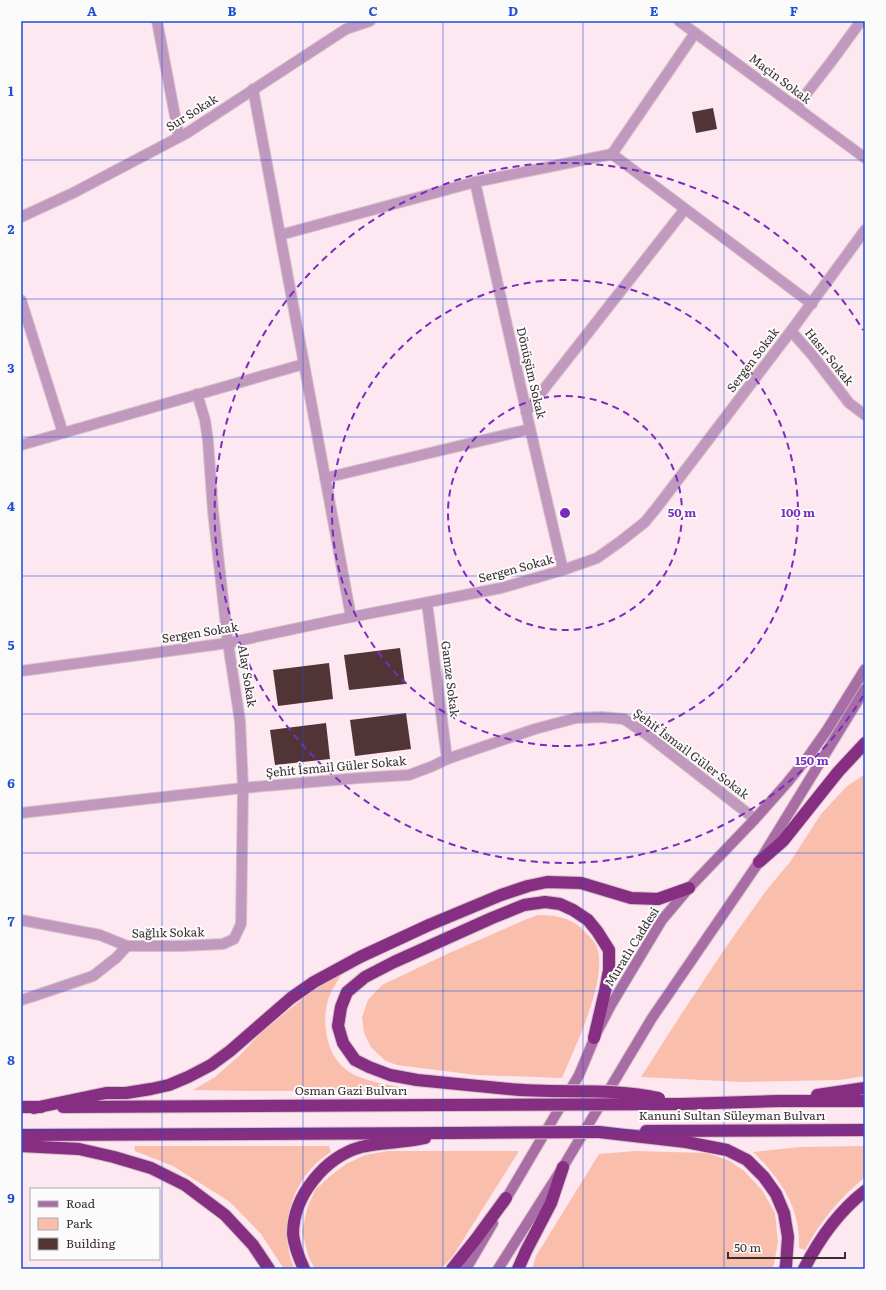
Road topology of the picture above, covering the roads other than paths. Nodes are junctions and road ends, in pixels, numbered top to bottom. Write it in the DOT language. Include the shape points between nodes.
graph roads {
  1 [pos="157,21"];
  2 [pos="370,21"];
  3 [pos="679,21"];
  4 [pos="861,21"];
  5 [pos="695,33"];
  6 [pos="253,89"];
  7 [pos="796,107"];
  8 [pos="179,137"];
  9 [pos="612,154"];
  10 [pos="865,158"];
  11 [pos="475,182"];
  12 [pos="685,209"];
  13 [pos="21,217"];
  14 [pos="865,230"];
  15 [pos="280,235"];
  16 [pos="21,300"];
  17 [pos="812,304"];
  18 [pos="791,331"];
  19 [pos="304,364"];
  20 [pos="197,394"];
  21 [pos="526,412"];
  22 [pos="865,415"];
  23 [pos="530,429"];
  24 [pos="63,433"];
  25 [pos="21,445"];
  26 [pos="325,478"];
  27 [pos="563,570"];
  28 [pos="427,602"];
  29 [pos="351,617"];
  30 [pos="228,643"];
  31 [pos="865,669"];
  32 [pos="21,672"];
  33 [pos="865,689"];
  34 [pos="865,743"];
  35 [pos="447,759"];
  36 [pos="243,788"];
  37 [pos="21,813"];
  38 [pos="756,819"];
  39 [pos="759,862"];
  40 [pos="689,888"];
  41 [pos="21,920"];
  42 [pos="234,938"];
  43 [pos="128,946"];
  44 [pos="21,1000"];
  45 [pos="594,1038"];
  46 [pos="865,1088"];
  47 [pos="778,1101"];
  48 [pos="865,1101"];
  49 [pos="682,1104"];
  50 [pos="21,1108"];
  51 [pos="34,1108"];
  52 [pos="865,1130"];
  53 [pos="599,1132"];
  54 [pos="450,1133"];
  55 [pos="21,1135"];
  56 [pos="21,1146"];
  57 [pos="563,1167"];
  58 [pos="865,1191"];
  59 [pos="506,1198"];
  60 [pos="269,1269"];
  61 [pos="304,1269"];
  62 [pos="452,1269"];
  63 [pos="466,1269"];
  64 [pos="498,1269"];
  65 [pos="518,1269"];
  66 [pos="785,1269"];
  67 [pos="804,1269"];
  1 -- 8 [label="street"];
  2 -- 6 [label="street, Sur Sokak" via="346,29"];
  3 -- 5 [label="street, Maçin Sokak"];
  4 -- 7 [label="street"];
  5 -- 7 [label="street, Maçin Sokak"];
  5 -- 9 [label="street"];
  6 -- 8 [label="street, Sur Sokak"];
  6 -- 15 [label="street"];
  7 -- 10 [label="street, Maçin Sokak"];
  8 -- 13 [label="street, Sur Sokak" via="73,193"];
  9 -- 11 [label="street"];
  9 -- 12 [label="street"];
  11 -- 15 [label="street"];
  11 -- 21 [label="street, Dönüşüm Sokak"];
  12 -- 17 [label="street"];
  12 -- 21 [label="street"];
  14 -- 17 [label="street, Sergen Sokak"];
  15 -- 19 [label="street"];
  16 -- 24 [label="street"];
  17 -- 18 [label="street, Sergen Sokak"];
  18 -- 22 [label="street, Hasır Sokak" via="849,403"];
  18 -- 27 [label="street, Sergen Sokak" via="644,522 597,558"];
  19 -- 20 [label="street"];
  19 -- 26 [label="street"];
  20 -- 24 [label="street"];
  20 -- 30 [label="street, Alay Sokak" via="208,441"];
  21 -- 23 [label="street, Dönüşüm Sokak"];
  23 -- 26 [label="street"];
  23 -- 27 [label="street, Dönüşüm Sokak"];
  24 -- 25 [label="street"];
  26 -- 29 [label="street"];
  27 -- 28 [label="street, Sergen Sokak" via="501,588"];
  28 -- 29 [label="street, Sergen Sokak"];
  28 -- 35 [label="street, Gamze Sokak"];
  29 -- 30 [label="street, Sergen Sokak"];
  30 -- 32 [label="street, Sergen Sokak"];
  30 -- 36 [label="street, Alay Sokak" via="240,721"];
  31 -- 38 [label="main road, Muratlı Caddesi" via="808,757"];
  33 -- 39 [label="main road"];
  34 -- 39 [label="highway" via="838,772 783,841"];
  35 -- 36 [label="street, Şehit İsmail Güler Sokak" via="409,775"];
  35 -- 38 [label="street, Şehit İsmail Güler Sokak" via="576,718 624,719"];
  36 -- 37 [label="street, Şehit İsmail Güler Sokak"];
  36 -- 42 [label="street, Alay Sokak" via="241,924"];
  38 -- 40 [label="main road, Muratlı Caddesi"];
  39 -- 57 [label="main road" via="652,1018"];
  40 -- 45 [label="main road, Muratlı Caddesi" via="662,920"];
  40 -- 51 [label="highway" via="658,899 631,898 581,883 564,881 547,882 514,891 429,925 314,982 291,998 230,1051 188,1077 151,1089 106,1093"];
  41 -- 43 [label="street" via="100,935"];
  42 -- 43 [label="street, Sağlık Sokak" via="223,944"];
  43 -- 44 [label="street, Sağlık Sokak" via="93,976"];
  45 -- 49 [label="highway, bridge" via="605,991 609,950 588,920 560,904 545,902 524,905 492,918 365,977 347,992 338,1026 343,1043 355,1060 390,1075 525,1091 588,1090 622,1093"];
  45 -- 59 [label="main road, Muratlı Caddesi" via="580,1075"];
  46 -- 47 [label="highway"];
  47 -- 48 [label="highway, Kanuni Sultan Süleyman Bulvarı"];
  47 -- 49 [label="highway, Kanuni Sultan Süleyman Bulvarı"];
  49 -- 51 [label="highway, Osman Gazi Bulvarı, bridge"];
  50 -- 51 [label="highway, Osman Gazi Bulvarı"];
  52 -- 53 [label="highway, Kanuni Sultan Süleyman Bulvarı"];
  53 -- 54 [label="highway, bridge"];
  53 -- 66 [label="highway" via="686,1142 726,1150 746,1160 764,1177 776,1194 784,1213 788,1237"];
  54 -- 55 [label="highway"];
  54 -- 61 [label="highway" via="360,1147 341,1155 324,1167 307,1188 296,1213 293,1234 298,1258"];
  56 -- 60 [label="highway" via="79,1149 151,1168 185,1185 225,1215 253,1245"];
  57 -- 64 [label="main road"];
  57 -- 65 [label="highway" via="552,1204"];
  58 -- 67 [label="highway" via="829,1228"];
  59 -- 62 [label="highway"];
  59 -- 63 [label="main road, Muratlı Caddesi"];
}
